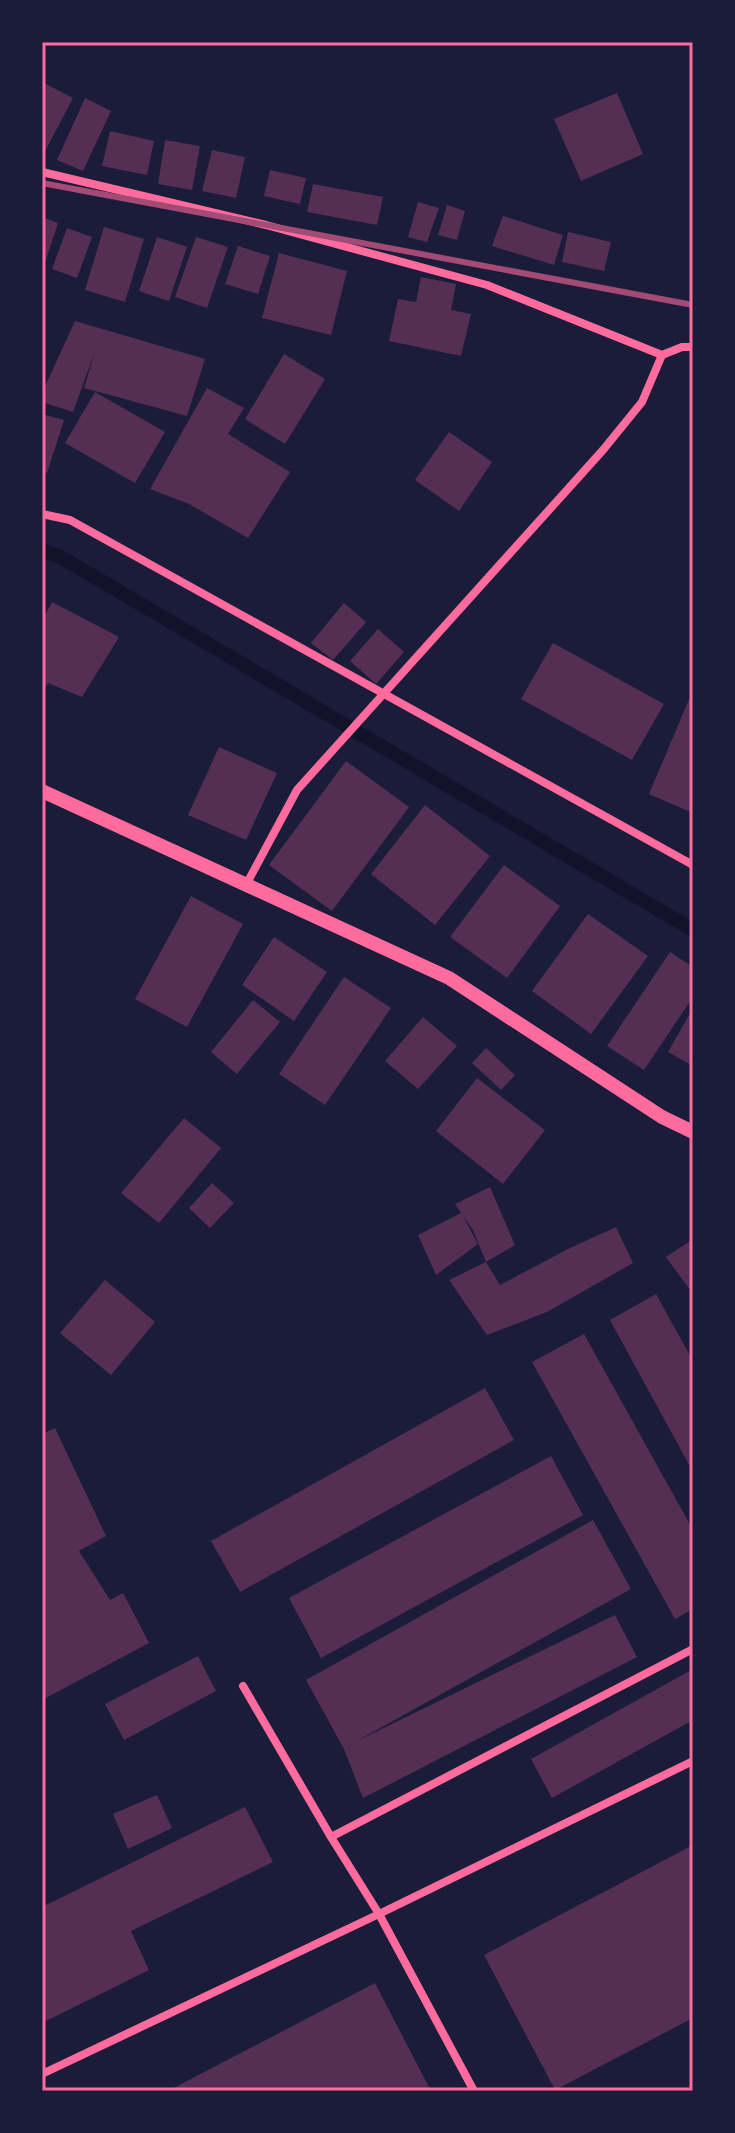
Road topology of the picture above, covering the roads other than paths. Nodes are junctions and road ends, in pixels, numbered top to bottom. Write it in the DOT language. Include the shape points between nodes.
graph roads {
  1 [pos="42,172"];
  2 [pos="693,347"];
  3 [pos="662,355"];
  4 [pos="42,514"];
  5 [pos="383,695"];
  6 [pos="42,791"];
  7 [pos="693,865"];
  8 [pos="246,885"];
  9 [pos="693,1132"];
  10 [pos="693,1649"];
  11 [pos="243,1686"];
  12 [pos="693,1761"];
  13 [pos="331,1837"];
  14 [pos="379,1914"];
  15 [pos="42,2074"];
  16 [pos="474,2091"];
  1 -- 3 [label="street" via="487,285"];
  2 -- 3 [label="street"];
  3 -- 5 [label="street" via="642,402 603,450"];
  4 -- 5 [label="street" via="70,520"];
  5 -- 7 [label="street"];
  5 -- 8 [label="street" via="297,790"];
  6 -- 8 [label="street"];
  8 -- 9 [label="street" via="449,978"];
  10 -- 13 [label="street"];
  11 -- 13 [label="street"];
  12 -- 14 [label="street"];
  13 -- 14 [label="street"];
  14 -- 15 [label="street"];
  14 -- 16 [label="street"];
}
